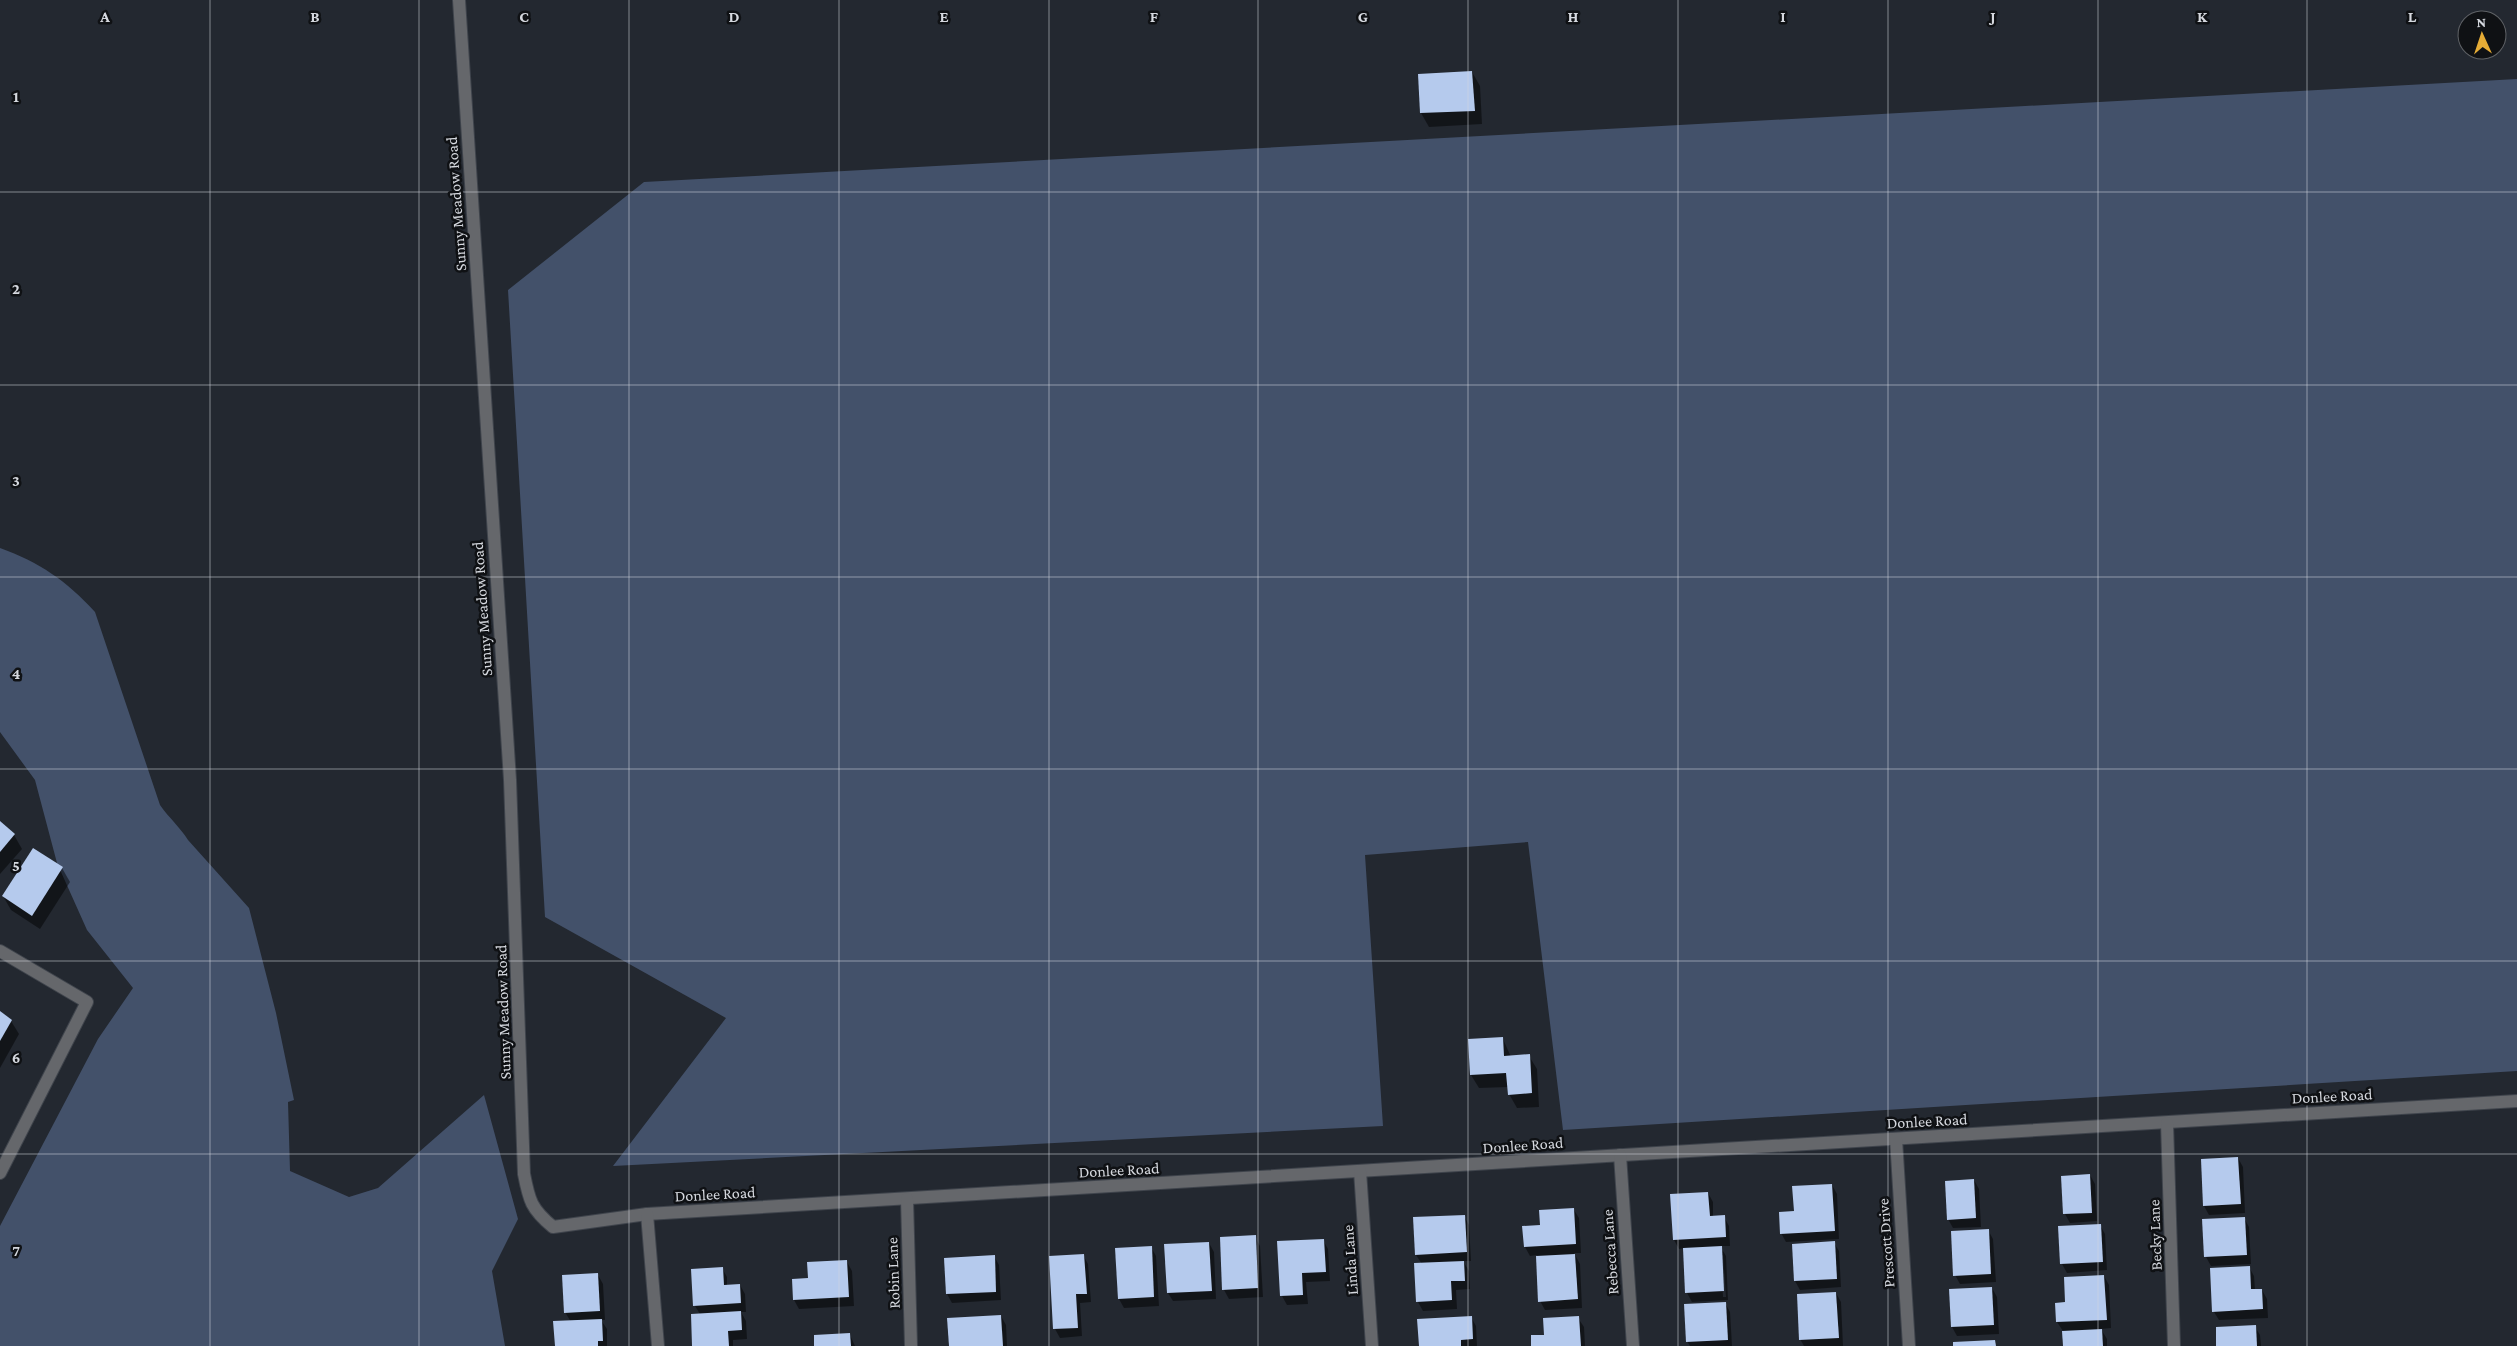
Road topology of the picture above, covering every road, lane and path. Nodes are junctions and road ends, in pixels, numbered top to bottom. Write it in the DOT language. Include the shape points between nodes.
graph roads {
  1 [pos="460,0"];
  2 [pos="0,951"];
  3 [pos="2517,1102"];
  4 [pos="2167,1123"];
  5 [pos="1896,1139"];
  6 [pos="1620,1155"];
  7 [pos="1360,1171"];
  8 [pos="0,1173"];
  9 [pos="907,1198"];
  10 [pos="537,1213"];
  11 [pos="647,1214"];
  12 [pos="658,1346"];
  13 [pos="911,1346"];
  14 [pos="1372,1346"];
  15 [pos="1633,1346"];
  16 [pos="1909,1346"];
  17 [pos="2174,1346"];
  1 -- 10 [label="street, Sunny Meadow Road" via="510,780 524,1174 528,1194"];
  2 -- 8 [label="street" via="87,1002"];
  3 -- 4 [label="street, Donlee Road"];
  4 -- 5 [label="street, Donlee Road"];
  4 -- 17 [label="street, Becky Lane"];
  5 -- 6 [label="street, Donlee Road"];
  5 -- 16 [label="street, Prescott Drive"];
  6 -- 7 [label="street, Donlee Road"];
  6 -- 15 [label="street, Rebecca Lane"];
  7 -- 9 [label="street, Donlee Road"];
  7 -- 14 [label="street, Linda Lane"];
  9 -- 11 [label="street, Donlee Road"];
  9 -- 13 [label="street, Robin Lane"];
  10 -- 11 [label="street, Donlee Road" via="553,1226"];
  11 -- 12 [label="street"];
}
